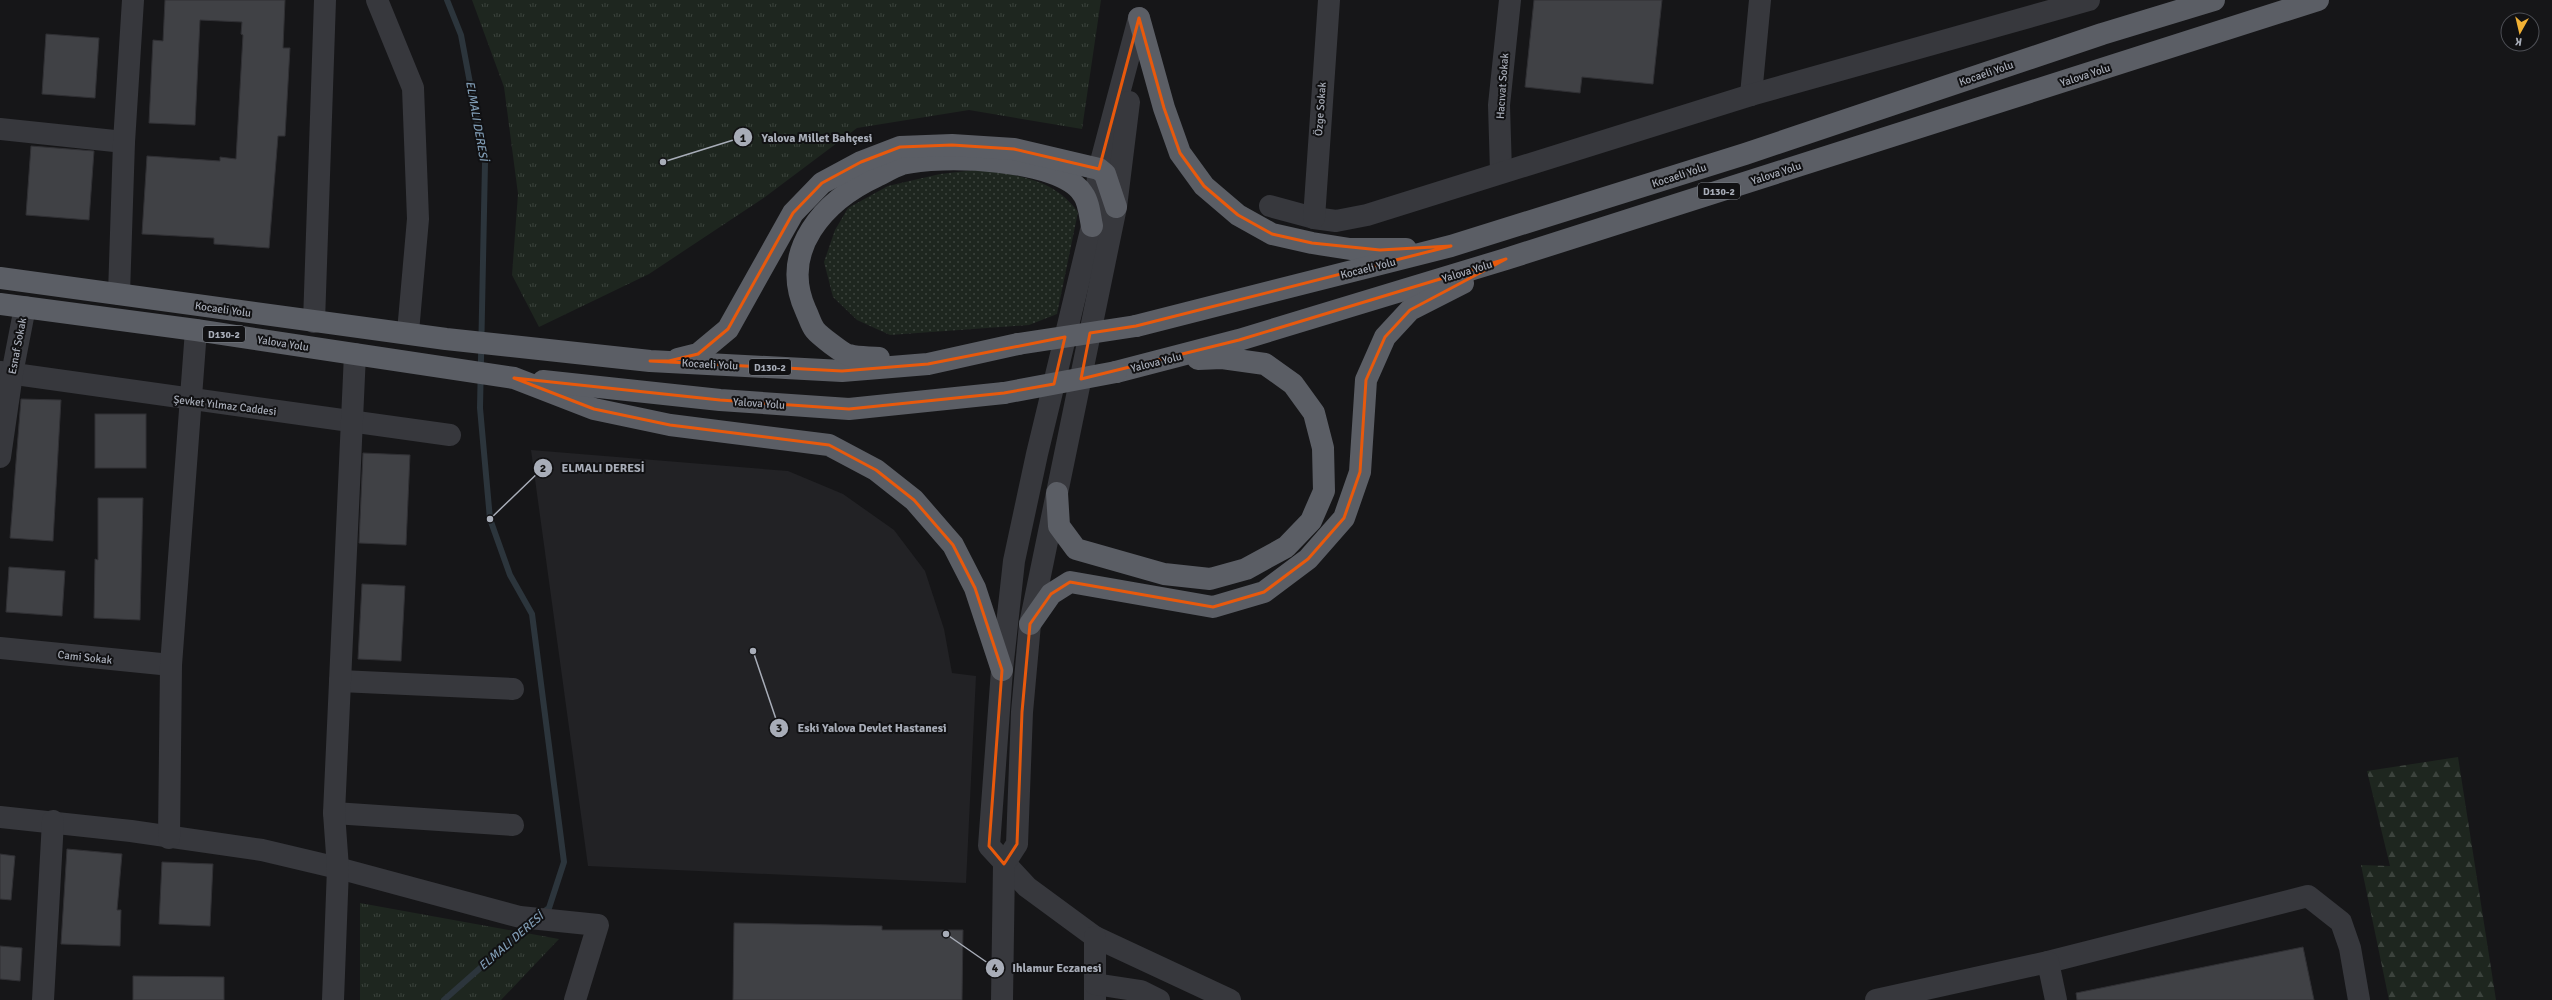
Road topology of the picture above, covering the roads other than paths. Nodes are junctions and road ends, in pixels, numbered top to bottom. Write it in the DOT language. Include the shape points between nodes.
graph roads {
  1 [pos="133,0"];
  2 [pos="325,0"];
  3 [pos="377,0"];
  4 [pos="1329,0"];
  5 [pos="1510,0"];
  6 [pos="1760,0"];
  7 [pos="2089,0"];
  8 [pos="2214,0"];
  9 [pos="2318,0"];
  10 [pos="1140,9"];
  11 [pos="1752,94"];
  12 [pos="0,129"];
  13 [pos="124,142"];
  14 [pos="1099,170"];
  15 [pos="1501,172"];
  16 [pos="1270,206"];
  17 [pos="1116,207"];
  18 [pos="1314,218"];
  19 [pos="1092,226"];
  20 [pos="1451,246"];
  21 [pos="1506,259"];
  22 [pos="0,278"];
  23 [pos="119,294"];
  24 [pos="0,304"];
  25 [pos="25,306"];
  26 [pos="314,322"];
  27 [pos="196,330"];
  28 [pos="408,332"];
  29 [pos="355,354"];
  30 [pos="650,361"];
  31 [pos="1158,361"];
  32 [pos="928,364"];
  33 [pos="6,373"];
  34 [pos="514,378"];
  35 [pos="192,401"];
  36 [pos="350,420"];
  37 [pos="450,435"];
  38 [pos="0,457"];
  39 [pos="1057,493"];
  40 [pos="1030,624"];
  41 [pos="0,648"];
  42 [pos="171,665"];
  43 [pos="1002,670"];
  44 [pos="340,681"];
  45 [pos="513,689"];
  46 [pos="334,813"];
  47 [pos="0,817"];
  48 [pos="53,821"];
  49 [pos="513,826"];
  50 [pos="169,838"];
  51 [pos="1004,864"];
  52 [pos="338,868"];
  53 [pos="1095,936"];
  54 [pos="1141,958"];
  55 [pos="2048,962"];
  56 [pos="1095,992"];
  57 [pos="1147,997"];
  58 [pos="43,1000"];
  59 [pos="333,1000"];
  60 [pos="575,1000"];
  61 [pos="1002,1000"];
  62 [pos="1230,1000"];
  63 [pos="1876,1000"];
  64 [pos="2056,1000"];
  65 [pos="2359,1000"];
  1 -- 13 [label="street"];
  2 -- 26 [label="street"];
  3 -- 28 [label="street" via="413,88 418,219"];
  4 -- 18 [label="street, Özge Sokak"];
  5 -- 15 [label="street, Hacıvat Sokak" via="1499,105"];
  6 -- 11 [label="street"];
  7 -- 11 [label="street"];
  8 -- 20 [label="highway, Kocaeli̇ Yolu / D130-2" via="2102,34 1745,154"];
  9 -- 21 [label="highway, Yalova Yolu / D130-2"];
  10 -- 14 [label="street"];
  10 -- 17 [label="street"];
  10 -- 20 [label="highway" via="1164,108 1180,153 1204,186 1238,215 1272,234 1312,243 1380,250"];
  11 -- 15 [label="street"];
  12 -- 13 [label="street"];
  13 -- 23 [label="street"];
  14 -- 17 [label="highway" via="1105,174"];
  14 -- 19 [label="street"];
  14 -- 30 [label="highway" via="1014,149 952,145 900,147 861,162 822,183 793,213 728,329 698,354 668,361"];
  15 -- 18 [label="street" via="1367,215 1336,221"];
  16 -- 18 [label="street"];
  17 -- 39 [label="street"];
  19 -- 32 [label="highway" via="1084,194 1065,177 1022,166 976,159 902,164 863,182 836,199 803,244 797,272 802,301 815,330 848,355"];
  19 -- 43 [label="street" via="1014,561"];
  20 -- 32 [label="highway, Kocaeli̇ Yolu / D130-2, bridge" via="1136,326 1018,344"];
  21 -- 31 [label="highway, Yalova Yolu / D130-2" via="1239,340"];
  21 -- 40 [label="highway" via="1410,310 1385,337 1366,380 1360,472 1344,518 1308,559 1264,592 1213,607 1070,582 1051,594"];
  22 -- 23 [label="highway, Kocaeli̇ Yolu / D130-2"];
  23 -- 26 [label="highway, Kocaeli̇ Yolu / D130-2"];
  24 -- 25 [label="highway, Yalova Yolu / D130-2"];
  25 -- 27 [label="highway, Yalova Yolu / D130-2"];
  25 -- 33 [label="street, Esnaf Sokak"];
  26 -- 28 [label="highway, Kocaeli̇ Yolu / D130-2"];
  27 -- 29 [label="highway, Yalova Yolu / D130-2"];
  27 -- 35 [label="street"];
  28 -- 30 [label="highway, Kocaeli̇ Yolu / D130-2" via="520,348"];
  29 -- 34 [label="highway, Yalova Yolu / D130-2"];
  29 -- 36 [label="street"];
  30 -- 32 [label="highway, Kocaeli̇ Yolu / D130-2" via="842,371"];
  31 -- 34 [label="highway, Yalova Yolu / D130-2, bridge" via="1116,372 1004,393 849,409 720,400"];
  31 -- 39 [label="highway" via="1222,358 1265,364 1293,384 1314,413 1323,448 1324,491 1311,521 1286,547 1246,569 1210,579 1164,574 1076,549 1059,526"];
  33 -- 35 [label="street, Şevket Yılmaz Caddesi"];
  33 -- 38 [label="street, Esnaf Sokak"];
  34 -- 43 [label="highway" via="594,409 670,426 829,445 876,470 914,500 953,545 975,588"];
  35 -- 36 [label="street, Şevket Yılmaz Caddesi"];
  35 -- 42 [label="street"];
  36 -- 37 [label="street, Şevket Yılmaz Caddesi"];
  36 -- 44 [label="street"];
  39 -- 40 [label="street"];
  40 -- 51 [label="street" via="1022,712 1017,844"];
  41 -- 42 [label="street, Cami Sokak"];
  42 -- 50 [label="street"];
  43 -- 51 [label="street" via="989,846"];
  44 -- 45 [label="street"];
  44 -- 46 [label="street"];
  46 -- 49 [label="street"];
  46 -- 52 [label="street"];
  47 -- 48 [label="street"];
  48 -- 50 [label="street"];
  48 -- 58 [label="street"];
  50 -- 52 [label="street" via="262,850"];
  51 -- 53 [label="street" via="1027,887"];
  51 -- 61 [label="street"];
  52 -- 59 [label="street"];
  52 -- 60 [label="street" via="520,917 598,925"];
  53 -- 54 [label="street"];
  53 -- 56 [label="street"];
  54 -- 57 [label="street"];
  54 -- 62 [label="street"];
  55 -- 63 [label="street"];
  55 -- 64 [label="street"];
  55 -- 65 [label="street" via="2308,896 2341,922 2350,948"];
  56 -- 57 [label="street"];
}
